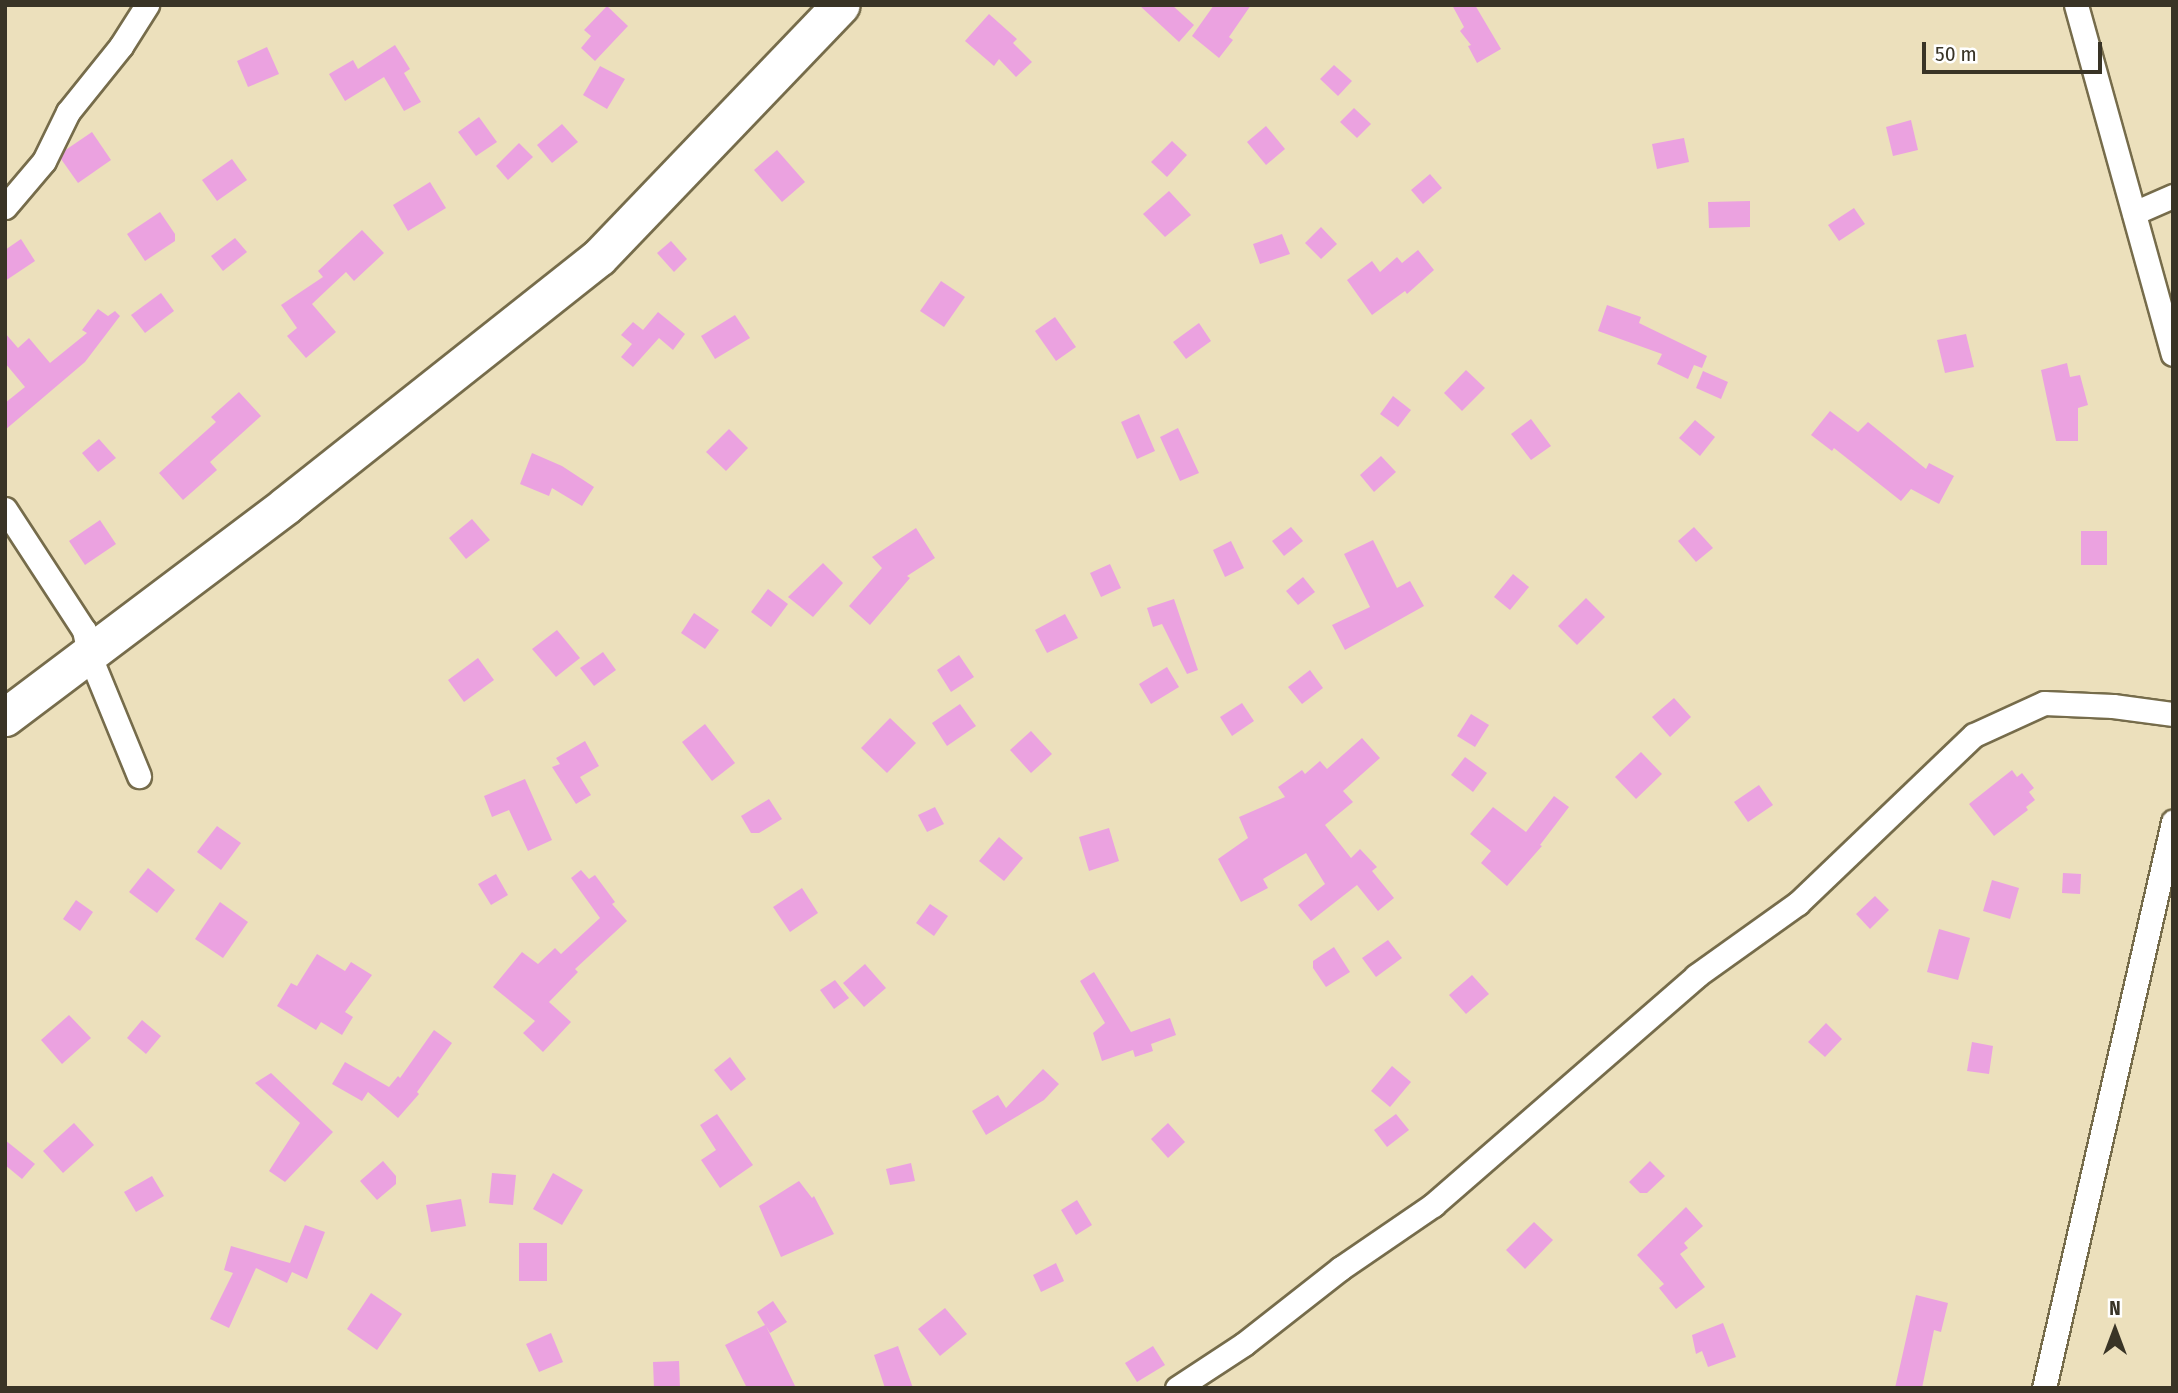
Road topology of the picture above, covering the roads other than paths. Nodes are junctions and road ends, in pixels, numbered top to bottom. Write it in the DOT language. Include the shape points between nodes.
graph roads {
  1 [pos="147,5"];
  2 [pos="841,5"];
  3 [pos="2076,5"];
  4 [pos="2173,196"];
  5 [pos="5,206"];
  6 [pos="2134,213"];
  7 [pos="2173,354"];
  8 [pos="5,509"];
  9 [pos="89,654"];
  10 [pos="2173,714"];
  11 [pos="5,717"];
  12 [pos="139,776"];
  13 [pos="2173,822"];
  14 [pos="1177,1388"];
  15 [pos="2044,1388"];
  1 -- 5 [label="street" via="121,47 68,113 44,161"];
  2 -- 9 [label="main road" via="599,257"];
  3 -- 6 [label="street"];
  4 -- 6 [label="street"];
  6 -- 7 [label="street"];
  8 -- 9 [label="street" via="84,629"];
  9 -- 11 [label="main road"];
  9 -- 12 [label="street"];
  10 -- 14 [label="street" via="2044,704 1974,735 1798,903 1696,976 1433,1205"];
  13 -- 15 [label="street"];
}
